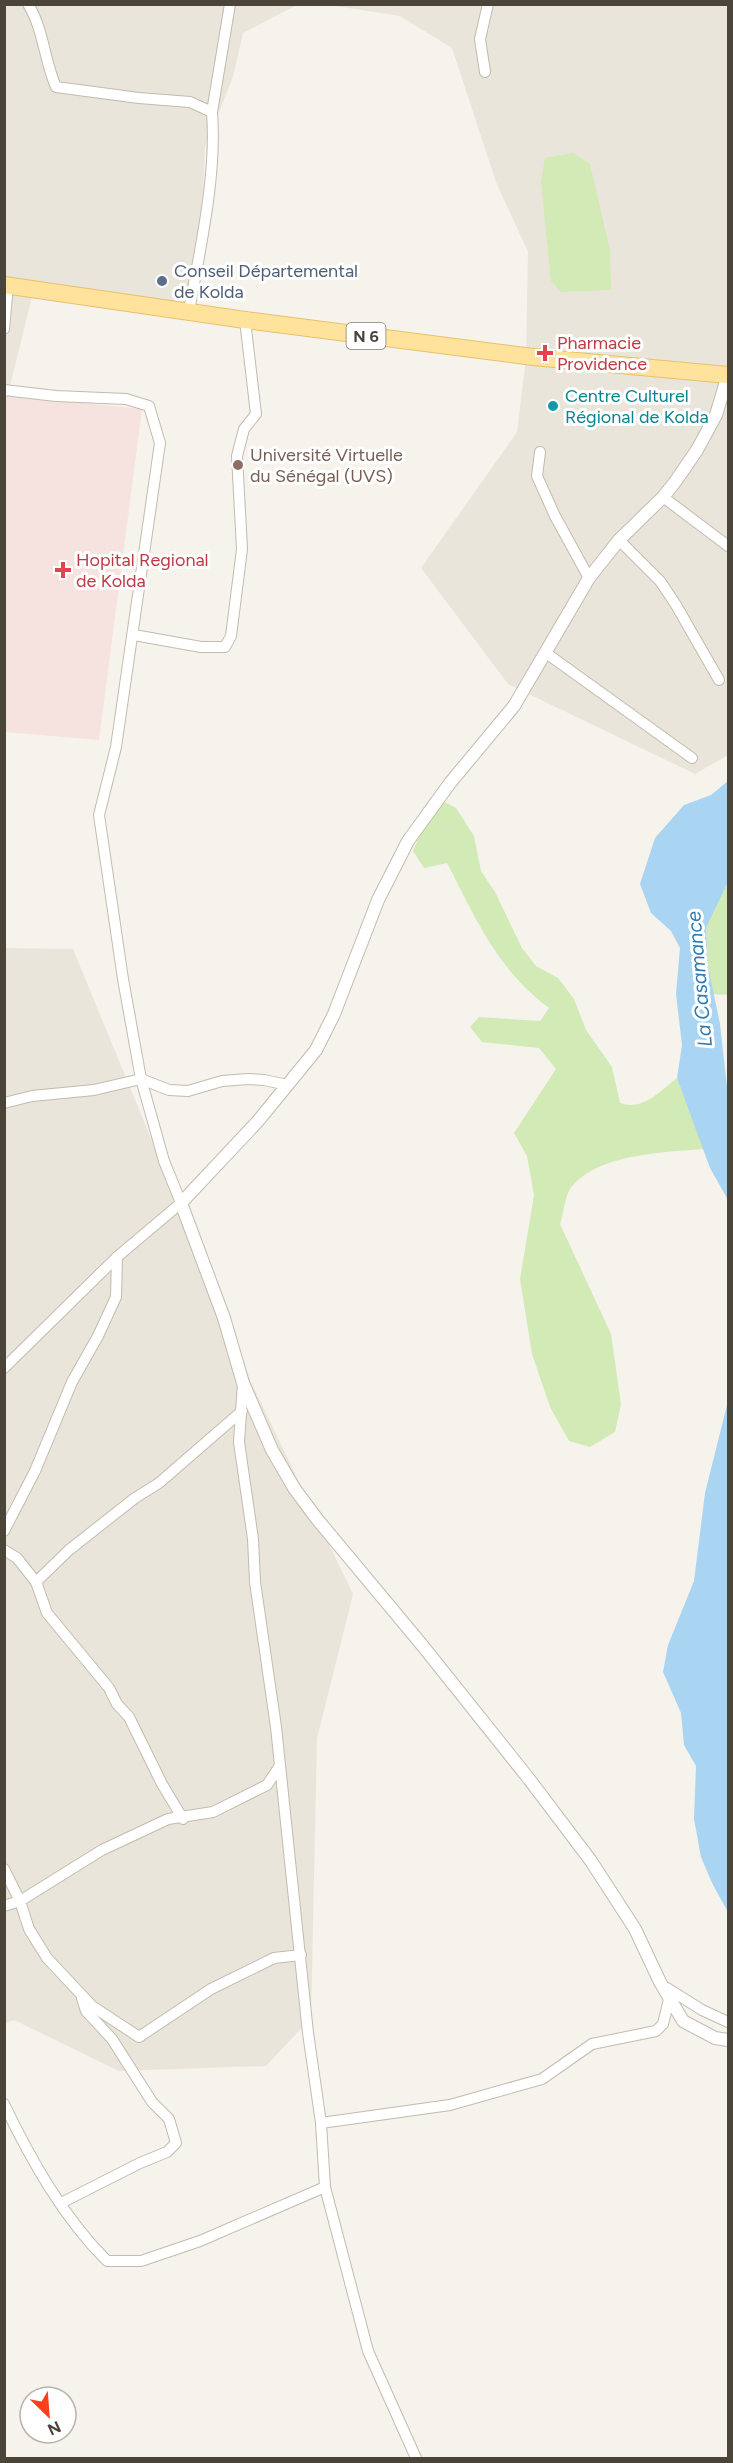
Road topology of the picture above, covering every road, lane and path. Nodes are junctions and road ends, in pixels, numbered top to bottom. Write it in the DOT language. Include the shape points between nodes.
graph roads {
  1 [pos="28,4"];
  2 [pos="230,4"];
  3 [pos="488,4"];
  4 [pos="485,72"];
  5 [pos="212,112"];
  6 [pos="6,285"];
  7 [pos="189,311"];
  8 [pos="245,320"];
  9 [pos="4,329"];
  10 [pos="728,375"];
  11 [pos="4,390"];
  12 [pos="540,452"];
  13 [pos="663,497"];
  14 [pos="619,540"];
  15 [pos="729,546"];
  16 [pos="589,578"];
  17 [pos="134,635"];
  18 [pos="546,653"];
  19 [pos="719,680"];
  20 [pos="692,758"];
  21 [pos="141,1079"];
  22 [pos="288,1085"];
  23 [pos="4,1103"];
  24 [pos="181,1203"];
  25 [pos="117,1257"];
  26 [pos="4,1368"];
  27 [pos="243,1383"];
  28 [pos="242,1411"];
  29 [pos="4,1531"];
  30 [pos="4,1550"];
  31 [pos="36,1582"];
  32 [pos="279,1767"];
  33 [pos="183,1818"];
  34 [pos="4,1869"];
  35 [pos="20,1901"];
  36 [pos="4,1906"];
  37 [pos="301,1955"];
  38 [pos="670,1994"];
  39 [pos="81,1995"];
  40 [pos="729,2022"];
  41 [pos="729,2040"];
  42 [pos="4,2104"];
  43 [pos="321,2123"];
  44 [pos="325,2187"];
  45 [pos="61,2203"];
  46 [pos="416,2458"];
  1 -- 5 [label="street" via="36,18 56,87 190,102"];
  2 -- 5 [label="street"];
  3 -- 4 [label="street" via="480,39"];
  5 -- 7 [label="street" via="214,133 205,221"];
  6 -- 7 [label="main road, N 6"];
  6 -- 9 [label="street"];
  7 -- 8 [label="main road, N 6"];
  8 -- 10 [label="main road, N 6" via="533,357"];
  8 -- 17 [label="street" via="256,414 244,429 237,456 242,549 231,636 225,647 201,647"];
  10 -- 13 [label="street" via="717,415"];
  11 -- 17 [label="street" via="126,399 149,406 160,443"];
  12 -- 16 [label="street" via="537,476"];
  13 -- 14 [label="street"];
  13 -- 15 [label="street"];
  14 -- 16 [label="street"];
  14 -- 19 [label="street" via="660,581"];
  16 -- 18 [label="street"];
  17 -- 21 [label="street" via="116,747 99,816"];
  18 -- 20 [label="street"];
  18 -- 22 [label="street" via="514,706 450,783 402,851 368,923 325,1034"];
  21 -- 22 [label="street" via="169,1090 188,1091 222,1081 248,1079"];
  21 -- 23 [label="street"];
  21 -- 24 [label="street" via="164,1161"];
  22 -- 24 [label="street"];
  24 -- 25 [label="street"];
  24 -- 27 [label="street" via="224,1318"];
  25 -- 26 [label="street"];
  25 -- 29 [label="street" via="116,1297"];
  27 -- 28 [label="street"];
  27 -- 38 [label="street" via="272,1450 294,1488 591,1861"];
  28 -- 31 [label="street" via="159,1483 77,1543"];
  28 -- 32 [label="street" via="239,1442"];
  30 -- 31 [label="street" via="17,1558"];
  31 -- 33 [label="street" via="47,1612 129,1717"];
  32 -- 33 [label="street" via="267,1785 213,1812"];
  32 -- 37 [label="street"];
  33 -- 35 [label="street" via="168,1819 102,1850"];
  34 -- 35 [label="street"];
  35 -- 36 [label="street"];
  35 -- 39 [label="street" via="29,1929 47,1958"];
  37 -- 39 [label="street" via="274,1958 211,1989 139,2037"];
  37 -- 43 [label="street"];
  38 -- 40 [label="street"];
  38 -- 41 [label="street" via="683,2021 715,2038"];
  38 -- 43 [label="street" via="663,2024 656,2031 592,2044 542,2079 450,2105"];
  39 -- 45 [label="street" via="86,2011 112,2039 152,2102 169,2119 176,2143 167,2152"];
  42 -- 45 [label="street" via="27,2152"];
  43 -- 44 [label="street"];
  44 -- 45 [label="street" via="200,2241 141,2261 107,2261 86,2240"];
  44 -- 46 [label="street" via="368,2351"];
}
